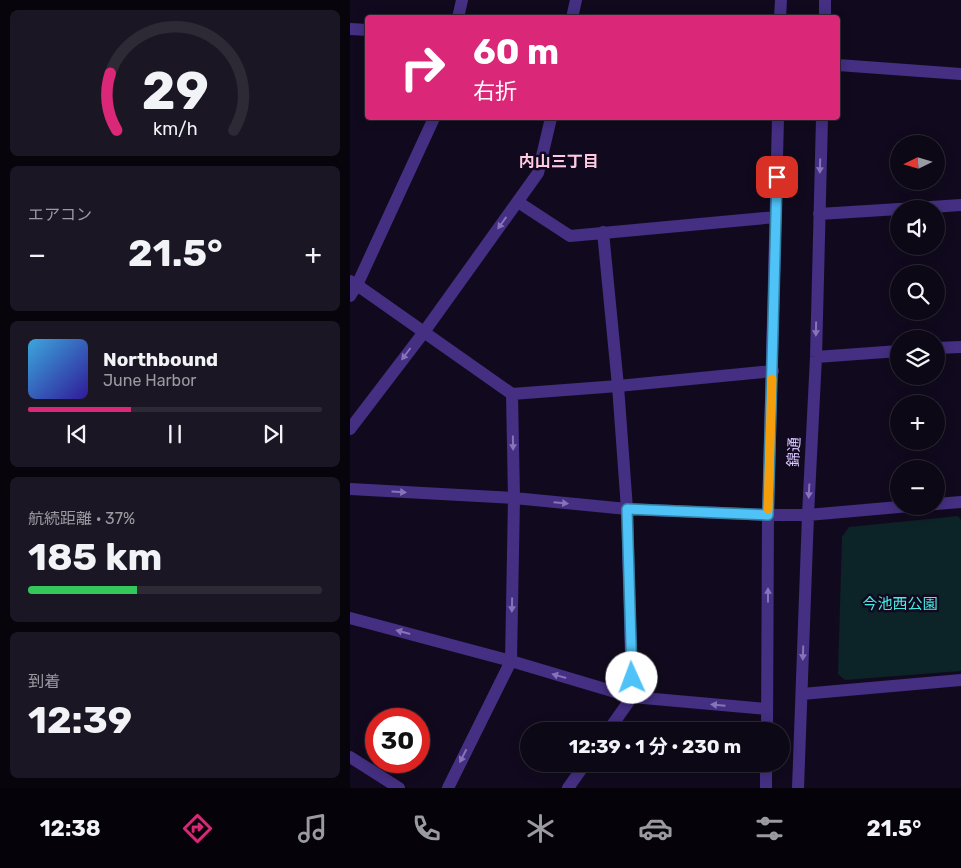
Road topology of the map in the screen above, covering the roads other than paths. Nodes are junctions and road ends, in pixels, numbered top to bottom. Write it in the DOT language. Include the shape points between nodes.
graph roads {
  1 [pos="462,0"];
  2 [pos="576,0"];
  3 [pos="781,0"];
  4 [pos="825,0"];
  5 [pos="459,15"];
  6 [pos="573,15"];
  7 [pos="780,15"];
  8 [pos="825,15"];
  9 [pos="350,29"];
  10 [pos="365,30"];
  11 [pos="840,65"];
  12 [pos="961,74"];
  13 [pos="433,120"];
  14 [pos="551,120"];
  15 [pos="778,120"];
  16 [pos="822,120"];
  17 [pos="518,202"];
  18 [pos="961,205"];
  19 [pos="945,206"];
  20 [pos="890,210"];
  21 [pos="819,214"];
  22 [pos="776,217"];
  23 [pos="604,232"];
  24 [pos="353,283"];
  25 [pos="350,296"];
  26 [pos="424,332"];
  27 [pos="961,347"];
  28 [pos="945,348"];
  29 [pos="890,352"];
  30 [pos="816,357"];
  31 [pos="773,371"];
  32 [pos="618,386"];
  33 [pos="512,394"];
  34 [pos="350,429"];
  35 [pos="350,489"];
  36 [pos="514,498"];
  37 [pos="961,502"];
  38 [pos="945,503"];
  39 [pos="890,508"];
  40 [pos="627,509"];
  41 [pos="808,514"];
  42 [pos="768,515"];
  43 [pos="350,618"];
  44 [pos="511,662"];
  45 [pos="961,680"];
  46 [pos="802,694"];
  47 [pos="632,697"];
  48 [pos="767,709"];
  49 [pos="614,722"];
  50 [pos="767,722"];
  51 [pos="350,757"];
  52 [pos="579,772"];
  53 [pos="766,772"];
  54 [pos="399,788"];
  55 [pos="448,788"];
  56 [pos="568,788"];
  57 [pos="766,788"];
  58 [pos="798,788"];
  1 -- 5 [label="street"];
  2 -- 6 [label="street"];
  3 -- 7 [label="street"];
  4 -- 8 [label="street"];
  9 -- 10 [label="street"];
  11 -- 12 [label="street"];
  13 -- 24 [label="street"];
  14 -- 17 [label="street" via="538,173"];
  15 -- 22 [label="street, 錦通"];
  16 -- 21 [label="street, 錦通, one-way"];
  17 -- 23 [label="street" via="570,236"];
  17 -- 26 [label="street, one-way"];
  18 -- 19 [label="street"];
  20 -- 21 [label="street"];
  21 -- 30 [label="street, 錦通, one-way"];
  22 -- 23 [label="street"];
  22 -- 31 [label="street, 錦通"];
  23 -- 32 [label="street"];
  24 -- 25 [label="street"];
  24 -- 26 [label="street"];
  26 -- 33 [label="street"];
  26 -- 34 [label="street, one-way"];
  27 -- 28 [label="street"];
  29 -- 30 [label="street"];
  30 -- 41 [label="street, 錦通, one-way"];
  31 -- 32 [label="street"];
  31 -- 42 [label="street, 錦通"];
  32 -- 33 [label="street"];
  32 -- 40 [label="street"];
  33 -- 36 [label="street, one-way"];
  35 -- 36 [label="street, one-way"];
  36 -- 40 [label="street, one-way"];
  36 -- 44 [label="street, one-way"];
  37 -- 38 [label="street"];
  39 -- 41 [label="street"];
  40 -- 42 [label="street"];
  40 -- 47 [label="street"];
  41 -- 42 [label="street"];
  41 -- 46 [label="street, 錦通, one-way"];
  48 -- 42 [label="street, 錦通, one-way"];
  44 -- 43 [label="street, one-way"];
  47 -- 44 [label="street, one-way"];
  44 -- 55 [label="street, one-way"];
  45 -- 46 [label="street"];
  46 -- 58 [label="street, 錦通"];
  48 -- 47 [label="street, one-way"];
  47 -- 49 [label="street"];
  48 -- 50 [label="street, 錦通"];
  51 -- 54 [label="street"];
  52 -- 56 [label="street"];
  53 -- 57 [label="street"];
}
